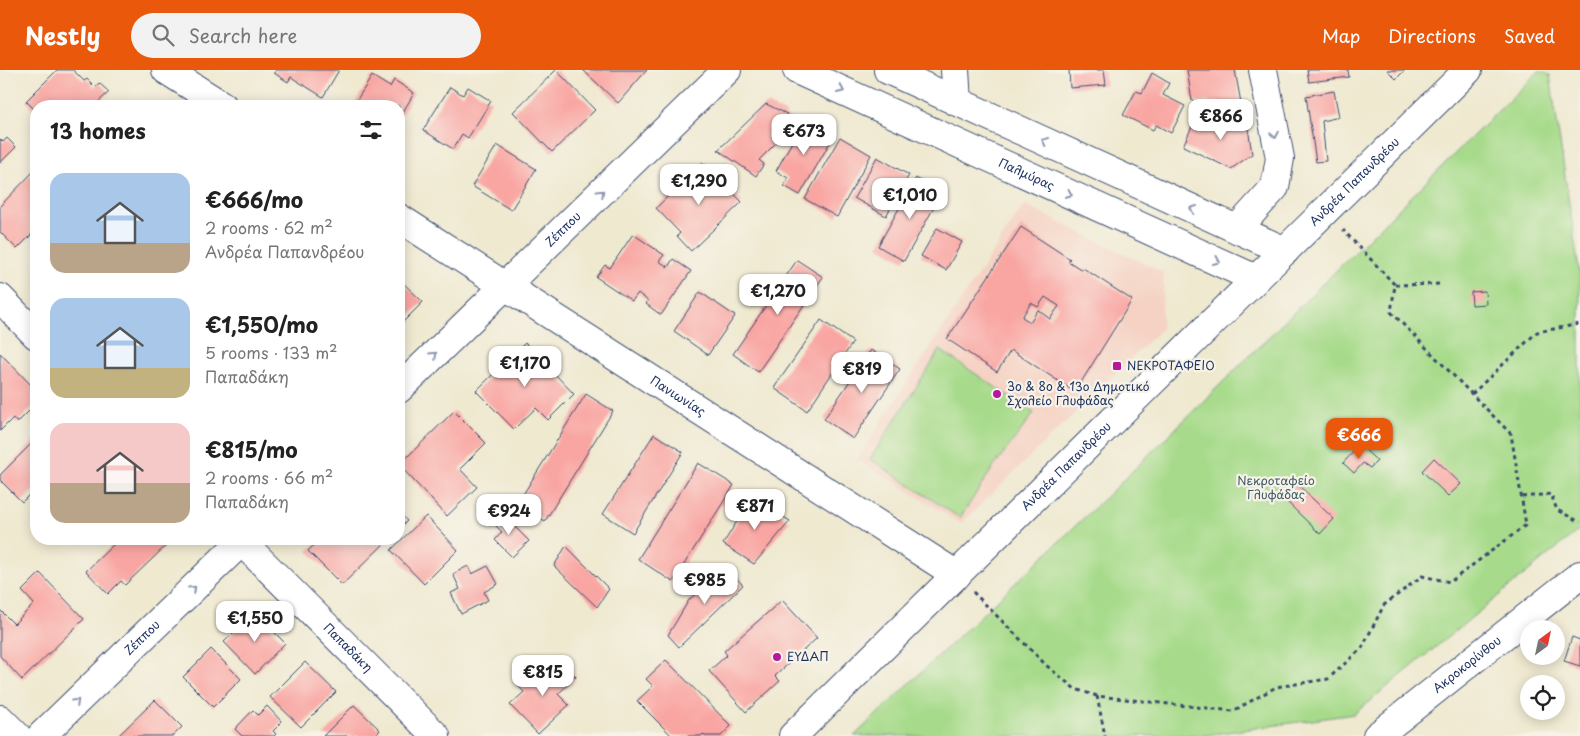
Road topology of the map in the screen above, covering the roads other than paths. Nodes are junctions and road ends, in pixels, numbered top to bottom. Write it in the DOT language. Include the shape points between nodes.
graph roads {
  1 [pos="166,70"];
  2 [pos="727,70"];
  3 [pos="797,70"];
  4 [pos="888,70"];
  5 [pos="955,70"];
  6 [pos="1263,70"];
  7 [pos="1468,70"];
  8 [pos="214,100"];
  9 [pos="958,102"];
  10 [pos="405,222"];
  11 [pos="1237,229"];
  12 [pos="1285,251"];
  13 [pos="1256,279"];
  14 [pos="505,286"];
  15 [pos="0,298"];
  16 [pos="30,329"];
  17 [pos="405,383"];
  18 [pos="237,545"];
  19 [pos="247,545"];
  20 [pos="956,575"];
  21 [pos="1580,575"];
  22 [pos="0,719"];
  23 [pos="17,736"];
  24 [pos="41,736"];
  25 [pos="436,736"];
  26 [pos="793,736"];
  27 [pos="1377,736"];
  1 -- 8 [label="street"];
  14 -- 2 [label="street, Ζέππου, one-way"];
  3 -- 13 [label="street, Παλμύρας, one-way"];
  4 -- 9 [label="street"];
  5 -- 9 [label="street"];
  6 -- 11 [label="street, one-way" via="1280,158 1276,187"];
  7 -- 12 [label="street, Ανδρέα Παπανδρέου"];
  11 -- 9 [label="street, one-way"];
  10 -- 14 [label="street, Πανιωνίας"];
  11 -- 12 [label="street"];
  12 -- 13 [label="street, Ανδρέα Παπανδρέου"];
  13 -- 20 [label="street, Ανδρέα Παπανδρέου"];
  17 -- 14 [label="street, Ζέππου, one-way"];
  14 -- 20 [label="street, Πανιωνίας"];
  15 -- 16 [label="street"];
  24 -- 18 [label="street, Ζέππου, one-way"];
  19 -- 25 [label="street, Παπαδάκη"];
  20 -- 26 [label="street, Ανδρέα Παπανδρέου"];
  21 -- 27 [label="street, Ακροκορίνθου"];
  22 -- 23 [label="street"];
}
